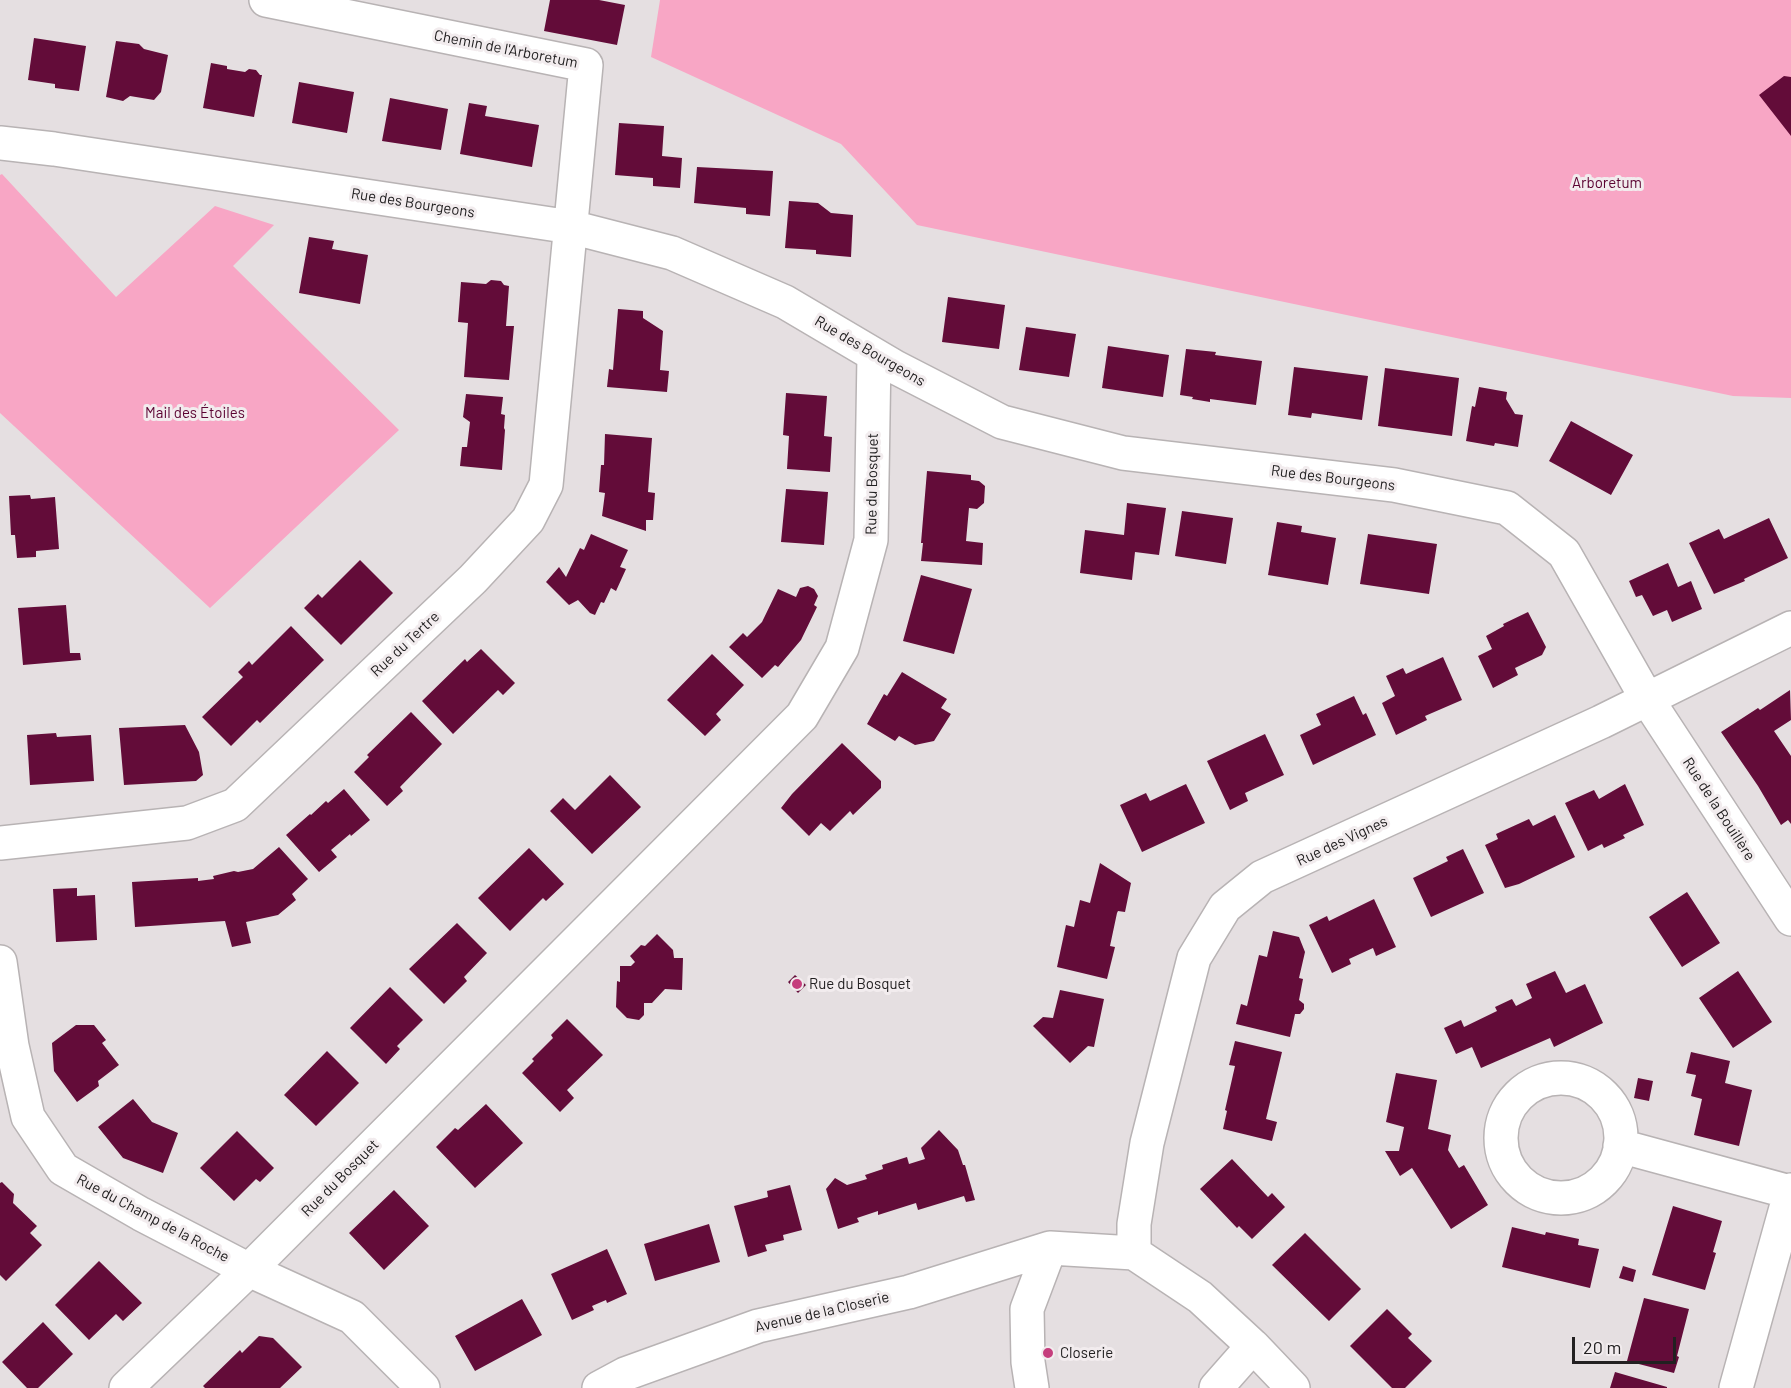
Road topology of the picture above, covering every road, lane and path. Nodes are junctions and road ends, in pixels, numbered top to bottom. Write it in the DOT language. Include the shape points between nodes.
graph roads {
  1 [pos="266,0"];
  2 [pos="0,143"];
  3 [pos="571,227"];
  4 [pos="874,355"];
  5 [pos="1791,628"];
  6 [pos="1647,699"];
  7 [pos="0,843"];
  8 [pos="1791,919"];
  9 [pos="0,962"];
  10 [pos="1620,1146"];
  11 [pos="1791,1191"];
  12 [pos="1050,1248"];
  13 [pos="1134,1253"];
  14 [pos="249,1269"];
  15 [pos="1253,1346"];
  16 [pos="126,1388"];
  17 [pos="423,1388"];
  18 [pos="598,1388"];
  19 [pos="1032,1388"];
  20 [pos="1216,1388"];
  21 [pos="1293,1388"];
  22 [pos="1736,1388"];
  1 -- 3 [label="street, Chemin de l'Arboretum" via="586,65"];
  2 -- 3 [label="street, Rue des Bourgeons"];
  3 -- 4 [label="street, Rue des Bourgeons" via="682,258 785,302"];
  3 -- 7 [label="street, Rue du Tertre" via="546,485 528,520 473,579 235,805 187,823"];
  4 -- 6 [label="street, Rue des Bourgeons" via="1002,422 1123,453 1394,485 1507,508 1564,553"];
  4 -- 14 [label="street, Rue du Bosquet" via="871,540 842,648 802,716"];
  5 -- 6 [label="street, Rue des Vignes"];
  6 -- 8 [label="street, Rue de la Bouillère"];
  6 -- 13 [label="street, Rue des Vignes" via="1262,877 1225,907 1194,958 1147,1143 1134,1224"];
  9 -- 14 [label="street, Rue du Champ de la Roche" via="12,1046 28,1117 63,1169"];
  10 -- 11 [label="street"];
  11 -- 22 [label="street"];
  12 -- 13 [label="street, Avenue de la Closerie"];
  12 -- 18 [label="street, Avenue de la Closerie" via="909,1292 758,1326 625,1374"];
  12 -- 19 [label="street" via="1027,1309"];
  13 -- 15 [label="street" via="1200,1297"];
  14 -- 16 [label="street, Rue du Bosquet"];
  14 -- 17 [label="street, Rue du Champ de la Roche" via="352,1317"];
  15 -- 20 [label="street"];
  15 -- 21 [label="street"];
}
